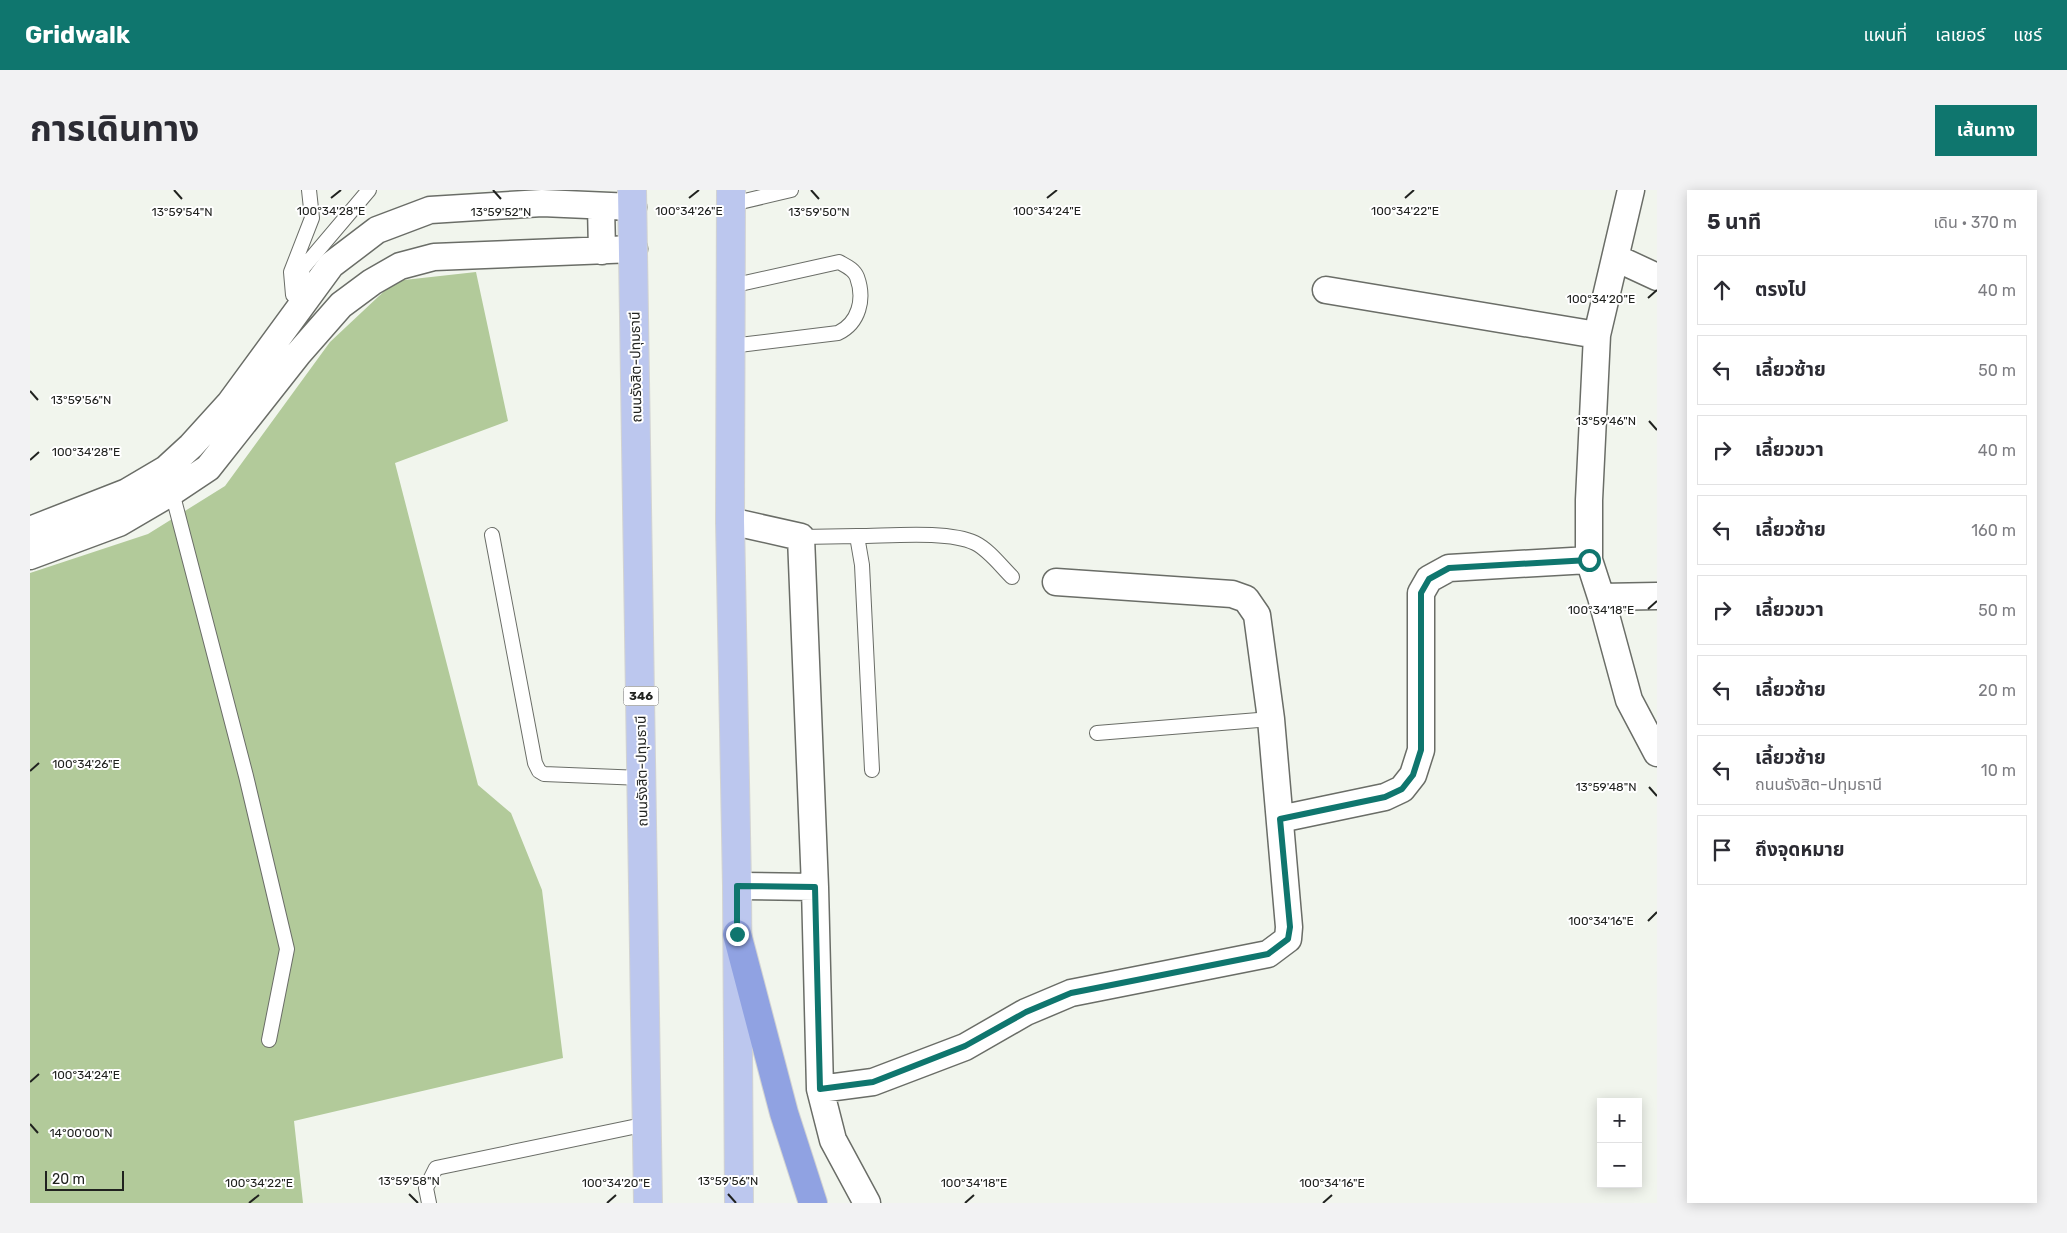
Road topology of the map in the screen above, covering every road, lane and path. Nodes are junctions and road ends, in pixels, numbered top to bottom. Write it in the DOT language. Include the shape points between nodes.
graph roads {
  1 [pos="309,190"];
  2 [pos="369,190"];
  3 [pos="791,190"];
  4 [pos="1631,190"];
  5 [pos="732,197"];
  6 [pos="632,198"];
  7 [pos="601,206"];
  8 [pos="634,249"];
  9 [pos="602,251"];
  10 [pos="1616,258"];
  11 [pos="1657,277"];
  12 [pos="731,286"];
  13 [pos="1326,290"];
  14 [pos="294,313"];
  15 [pos="317,333"];
  16 [pos="1597,336"];
  17 [pos="731,346"];
  18 [pos="172,492"];
  19 [pos="730,520"];
  20 [pos="30,530"];
  21 [pos="492,535"];
  22 [pos="857,536"];
  23 [pos="801,537"];
  24 [pos="30,556"];
  25 [pos="1589,560"];
  26 [pos="1012,576"];
  27 [pos="1056,582"];
  28 [pos="1657,596"];
  29 [pos="1601,597"];
  30 [pos="1271,719"];
  31 [pos="1097,734"];
  32 [pos="1657,753"];
  33 [pos="872,770"];
  34 [pos="642,778"];
  35 [pos="1280,819"];
  36 [pos="737,886"];
  37 [pos="815,887"];
  38 [pos="737,934"];
  39 [pos="269,1040"];
  40 [pos="820,1089"];
  41 [pos="647,1124"];
  42 [pos="428,1203"];
  43 [pos="648,1203"];
  44 [pos="740,1203"];
  45 [pos="813,1203"];
  46 [pos="867,1203"];
  1 -- 14 [label="lane" via="312,218 291,272"];
  2 -- 14 [label="lane" via="303,268"];
  3 -- 5 [label="lane"];
  4 -- 10 [label="street"];
  5 -- 12 [label="main road"];
  6 -- 7 [label="street"];
  6 -- 8 [label="main road, ถนนรังสิต-ปทุมธานี / 346"];
  7 -- 9 [label="street"];
  7 -- 14 [label="street" via="542,203 430,210 377,230 331,265"];
  8 -- 9 [label="street"];
  8 -- 34 [label="main road, ถนนรังสิต-ปทุมธานี / 346"];
  9 -- 15 [label="street" via="434,257 400,266 341,305"];
  10 -- 11 [label="street"];
  10 -- 16 [label="street"];
  12 -- 17 [label="main road"];
  12 -- 17 [label="lane" via="839,262 857,277 860,304 855,321 838,333"];
  13 -- 16 [label="street"];
  14 -- 15 [label="street"];
  14 -- 20 [label="street" via="230,403 166,469 128,492"];
  15 -- 18 [label="street" via="208,468"];
  16 -- 25 [label="street"];
  17 -- 19 [label="main road"];
  18 -- 24 [label="street" via="120,523"];
  18 -- 39 [label="lane" via="287,948"];
  19 -- 23 [label="street"];
  19 -- 36 [label="main road"];
  21 -- 34 [label="lane" via="539,771 544,774"];
  22 -- 23 [label="lane"];
  22 -- 26 [label="lane" via="957,537 987,552"];
  22 -- 33 [label="lane" via="862,565"];
  23 -- 37 [label="street"];
  25 -- 29 [label="street"];
  25 -- 35 [label="street" via="1449,568 1429,579 1421,593 1421,750 1413,775 1402,789 1385,797"];
  27 -- 30 [label="street" via="1232,594 1246,599 1257,615"];
  28 -- 29 [label="street"];
  29 -- 32 [label="street" via="1629,700"];
  30 -- 31 [label="lane"];
  30 -- 35 [label="street"];
  34 -- 41 [label="main road, ถนนรังสิต-ปทุมธานี / 346"];
  35 -- 40 [label="street" via="1290,927 1288,939 1268,954 1071,993 1026,1012 965,1046 873,1082"];
  36 -- 37 [label="street"];
  36 -- 38 [label="main road"];
  37 -- 40 [label="street"];
  38 -- 44 [label="main road"];
  38 -- 45 [label="highway" via="784,1113"];
  40 -- 46 [label="street" via="833,1140"];
  41 -- 42 [label="lane" via="436,1168 426,1188"];
  41 -- 43 [label="main road, ถนนรังสิต-ปทุมธานี / 346"];
}
